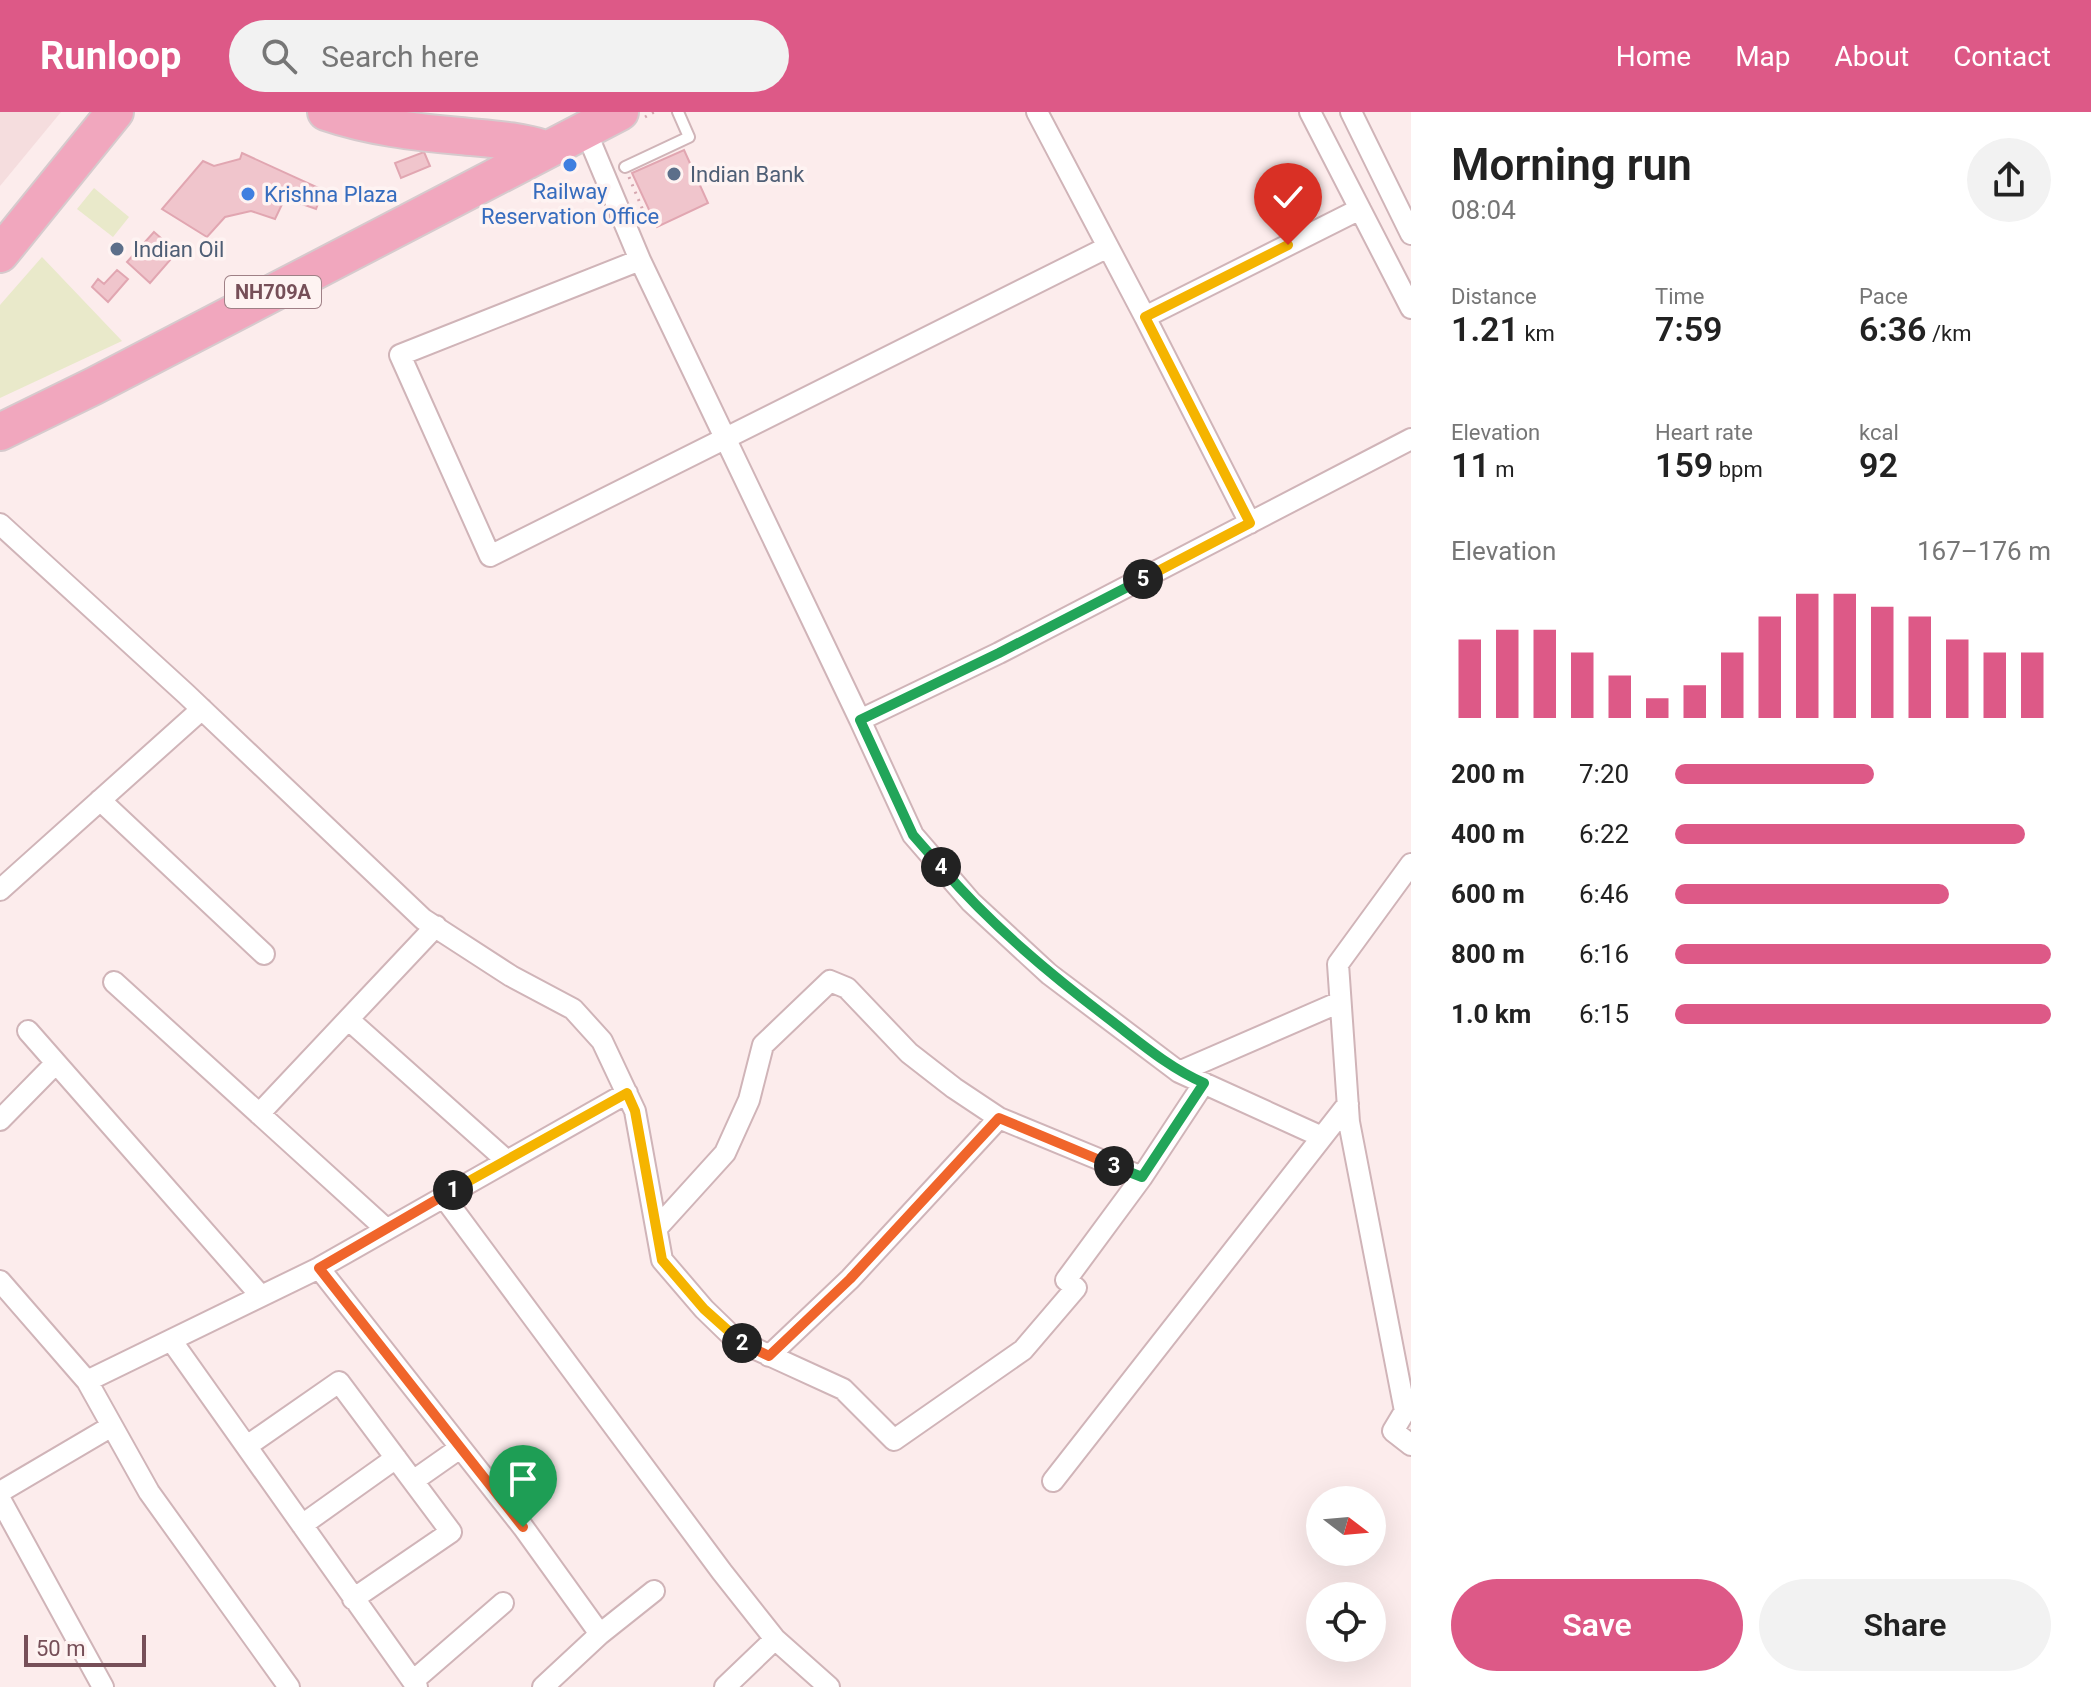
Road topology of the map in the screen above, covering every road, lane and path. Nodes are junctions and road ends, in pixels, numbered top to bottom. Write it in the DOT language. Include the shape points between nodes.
graph roads {
  1 [pos="85,112"];
  2 [pos="116,112"];
  3 [pos="326,112"];
  4 [pos="402,112"];
  5 [pos="620,112"];
  6 [pos="678,112"];
  7 [pos="1037,112"];
  8 [pos="1310,112"];
  9 [pos="1351,112"];
  10 [pos="557,134"];
  11 [pos="625,167"];
  12 [pos="1360,209"];
  13 [pos="0,216"];
  14 [pos="650,227"];
  15 [pos="1411,234"];
  16 [pos="1108,247"];
  17 [pos="0,254"];
  18 [pos="640,260"];
  19 [pos="1411,308"];
  20 [pos="212,317"];
  21 [pos="1145,317"];
  22 [pos="0,415"];
  23 [pos="0,432"];
  24 [pos="725,439"];
  25 [pos="1411,439"];
  26 [pos="1250,523"];
  27 [pos="0,524"];
  28 [pos="202,709"];
  29 [pos="860,720"];
  30 [pos="100,800"];
  31 [pos="1411,864"];
  32 [pos="0,890"];
  33 [pos="436,926"];
  34 [pos="264,954"];
  35 [pos="114,982"];
  36 [pos="1340,1002"];
  37 [pos="349,1020"];
  38 [pos="28,1031"];
  39 [pos="56,1063"];
  40 [pos="1179,1072"];
  41 [pos="1204,1083"];
  42 [pos="627,1093"];
  43 [pos="1348,1104"];
  44 [pos="259,1114"];
  45 [pos="999,1118"];
  46 [pos="0,1120"];
  47 [pos="1322,1137"];
  48 [pos="506,1160"];
  49 [pos="1142,1177"];
  50 [pos="443,1196"];
  51 [pos="657,1228"];
  52 [pos="386,1229"];
  53 [pos="319,1268"];
  54 [pos="4,1291"];
  55 [pos="261,1296"];
  56 [pos="171,1340"];
  57 [pos="769,1356"];
  58 [pos="87,1381"];
  59 [pos="112,1426"];
  60 [pos="1411,1445"];
  61 [pos="247,1446"];
  62 [pos="460,1448"];
  63 [pos="396,1458"];
  64 [pos="413,1481"];
  65 [pos="1053,1481"];
  66 [pos="0,1492"];
  67 [pos="0,1499"];
  68 [pos="302,1525"];
  69 [pos="654,1591"];
  70 [pos="353,1599"];
  71 [pos="503,1603"];
  72 [pos="600,1634"];
  73 [pos="775,1639"];
  74 [pos="415,1684"];
  75 [pos="103,1687"];
  76 [pos="289,1687"];
  77 [pos="543,1687"];
  78 [pos="725,1687"];
  79 [pos="829,1687"];
  1 -- 13 [label="highway"];
  2 -- 17 [label="highway"];
  3 -- 10 [label="highway" via="409,132"];
  4 -- 10 [label="highway"];
  5 -- 10 [label="highway"];
  6 -- 11 [label="lane" via="689,137"];
  7 -- 16 [label="street"];
  8 -- 12 [label="street"];
  9 -- 15 [label="street"];
  10 -- 18 [label="street"];
  10 -- 20 [label="highway, NH709A"];
  11 -- 14 [label="path"];
  12 -- 19 [label="street"];
  12 -- 21 [label="street"];
  16 -- 21 [label="street"];
  16 -- 24 [label="street"];
  18 -- 24 [label="street"];
  18 -- 24 [label="street" via="400,355 490,556"];
  20 -- 22 [label="highway, NH709A"];
  20 -- 23 [label="highway, NH709A"];
  21 -- 26 [label="street"];
  24 -- 29 [label="street"];
  25 -- 26 [label="street"];
  26 -- 29 [label="street"];
  27 -- 28 [label="street"];
  28 -- 30 [label="street"];
  28 -- 33 [label="street"];
  29 -- 40 [label="street" via="913,835 971,902 1049,974"];
  30 -- 32 [label="street"];
  30 -- 34 [label="street"];
  31 -- 36 [label="street" via="1338,964"];
  33 -- 37 [label="street"];
  33 -- 42 [label="street" via="573,1009 602,1041"];
  35 -- 44 [label="street"];
  36 -- 40 [label="street"];
  36 -- 43 [label="street"];
  37 -- 44 [label="street"];
  37 -- 48 [label="street"];
  38 -- 39 [label="street"];
  39 -- 46 [label="street"];
  39 -- 55 [label="street"];
  40 -- 41 [label="street"];
  41 -- 47 [label="street"];
  41 -- 49 [label="street"];
  42 -- 48 [label="street"];
  42 -- 51 [label="street"];
  43 -- 47 [label="street"];
  43 -- 60 [label="street" via="1405,1411 1393,1431"];
  44 -- 52 [label="street"];
  45 -- 49 [label="street"];
  45 -- 51 [label="street" via="909,1053 847,988 830,981 763,1045 749,1100 725,1153"];
  45 -- 57 [label="street" via="850,1279"];
  47 -- 65 [label="street"];
  48 -- 50 [label="street"];
  49 -- 57 [label="street" via="1066,1280 1076,1288 1023,1350 894,1440 843,1389"];
  50 -- 52 [label="street"];
  50 -- 73 [label="street"];
  51 -- 57 [label="street" via="662,1260 704,1309 736,1340"];
  52 -- 53 [label="street"];
  53 -- 55 [label="street"];
  53 -- 62 [label="street"];
  54 -- 58 [label="street"];
  55 -- 56 [label="street"];
  56 -- 58 [label="street"];
  56 -- 61 [label="street"];
  58 -- 59 [label="street"];
  59 -- 66 [label="street"];
  59 -- 76 [label="street" via="149,1492"];
  61 -- 63 [label="street" via="339,1382"];
  61 -- 68 [label="street"];
  62 -- 64 [label="street"];
  62 -- 72 [label="street"];
  63 -- 64 [label="street"];
  63 -- 68 [label="street"];
  64 -- 70 [label="street" via="451,1532"];
  67 -- 75 [label="street"];
  68 -- 70 [label="street"];
  69 -- 72 [label="street"];
  70 -- 74 [label="street"];
  71 -- 74 [label="street"];
  72 -- 77 [label="street"];
  73 -- 78 [label="street"];
  73 -- 79 [label="street"];
}
